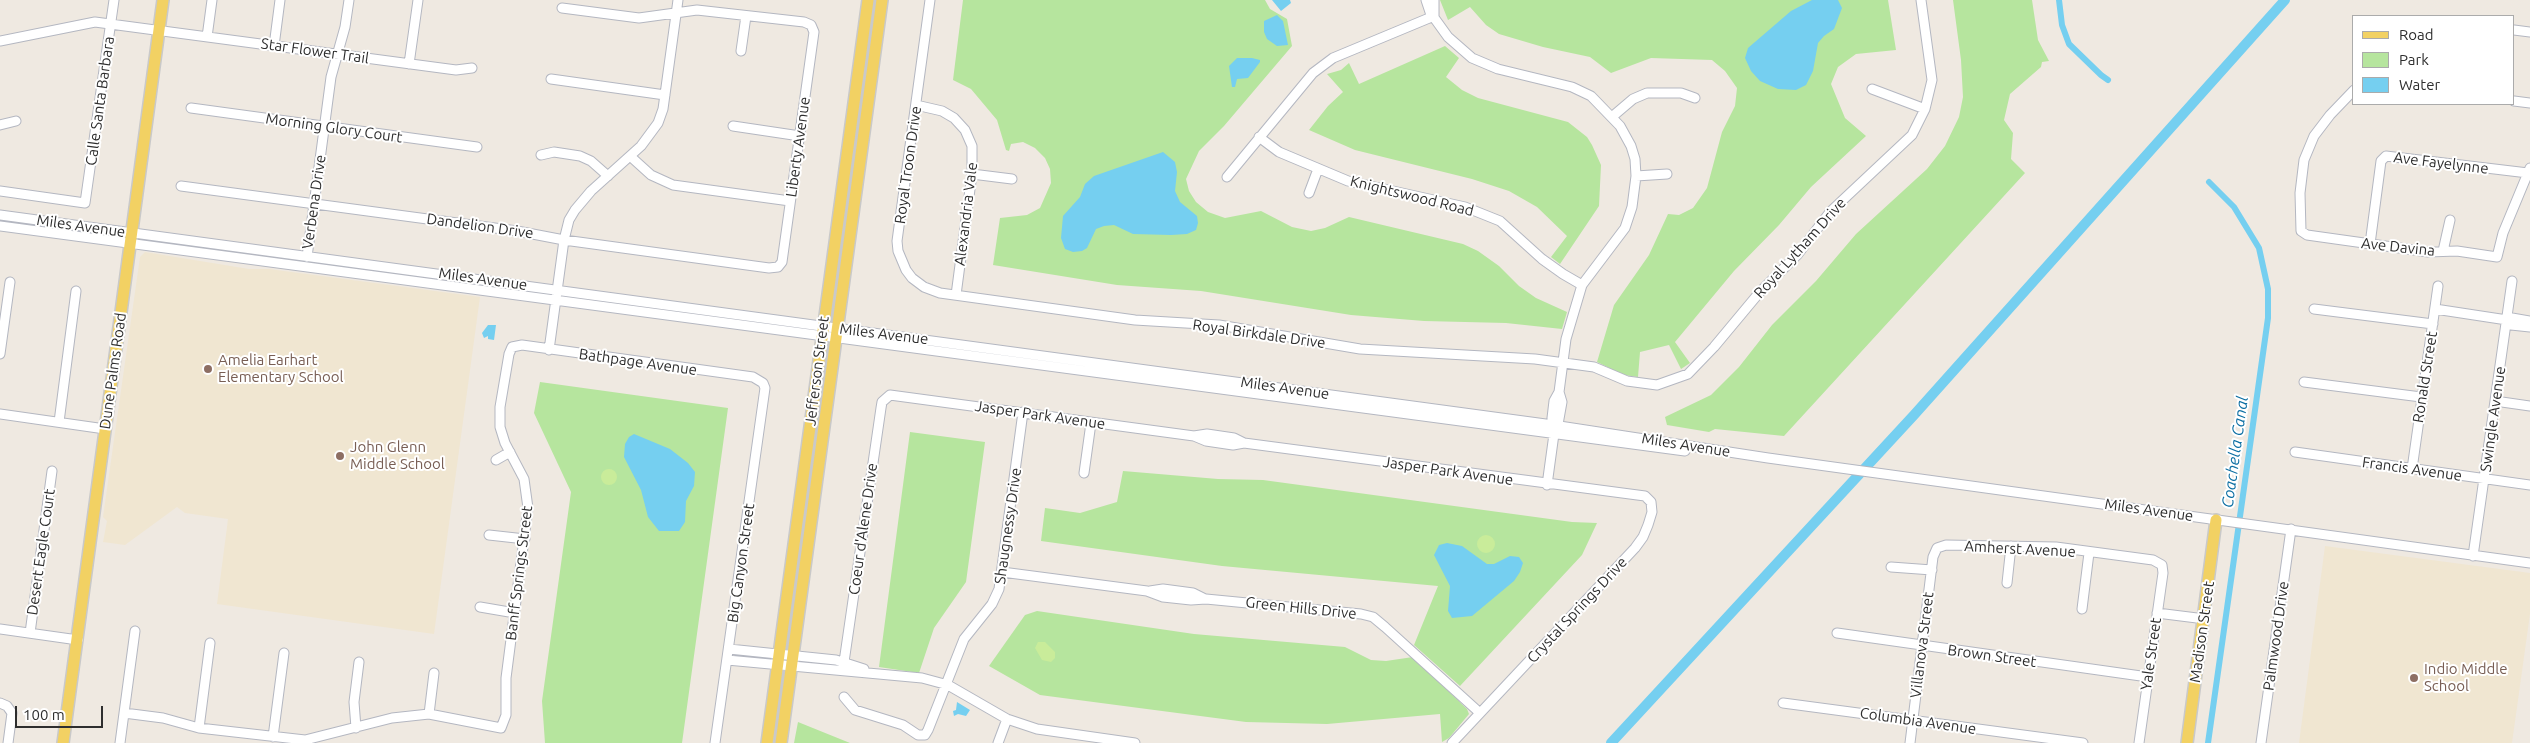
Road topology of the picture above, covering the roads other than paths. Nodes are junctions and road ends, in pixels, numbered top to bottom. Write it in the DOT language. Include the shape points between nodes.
graph roads {
  1 [pos="114,0"];
  2 [pos="163,0"];
  3 [pos="212,0"];
  4 [pos="280,0"];
  5 [pos="349,0"];
  6 [pos="418,0"];
  7 [pos="678,0"];
  8 [pos="868,0"];
  9 [pos="875,0"];
  10 [pos="882,0"];
  11 [pos="930,0"];
  12 [pos="1426,0"];
  13 [pos="1434,0"];
  14 [pos="1921,0"];
  15 [pos="562,8"];
  16 [pos="676,12"];
  17 [pos="746,16"];
  18 [pos="1434,16"];
  19 [pos="110,24"];
  20 [pos="158,30"];
  21 [pos="2515,30"];
  22 [pos="2530,32"];
  23 [pos="207,37"];
  24 [pos="0,40"];
  25 [pos="274,46"];
  26 [pos="741,51"];
  27 [pos="875,52"];
  28 [pos="337,54"];
  29 [pos="409,64"];
  30 [pos="472,68"];
  31 [pos="550,79"];
  32 [pos="1872,89"];
  33 [pos="2352,92"];
  34 [pos="665,95"];
  35 [pos="1695,98"];
  36 [pos="2515,101"];
  37 [pos="2530,103"];
  38 [pos="916,105"];
  39 [pos="191,108"];
  40 [pos="1925,109"];
  41 [pos="1613,116"];
  42 [pos="16,121"];
  43 [pos="0,125"];
  44 [pos="324,126"];
  45 [pos="734,126"];
  46 [pos="800,136"];
  47 [pos="1259,137"];
  48 [pos="477,147"];
  49 [pos="541,155"];
  50 [pos="630,156"];
  51 [pos="1318,169"];
  52 [pos="2529,171"];
  53 [pos="972,174"];
  54 [pos="1667,174"];
  55 [pos="608,176"];
  56 [pos="1636,176"];
  57 [pos="1226,177"];
  58 [pos="1012,179"];
  59 [pos="181,186"];
  60 [pos="0,191"];
  61 [pos="1309,193"];
  62 [pos="790,201"];
  63 [pos="314,204"];
  64 [pos="0,215"];
  65 [pos="2450,220"];
  66 [pos="0,226"];
  67 [pos="131,238"];
  68 [pos="564,240"];
  69 [pos="2370,244"];
  70 [pos="2443,252"];
  71 [pos="307,257"];
  72 [pos="778,267"];
  73 [pos="10,282"];
  74 [pos="2512,282"];
  75 [pos="1582,285"];
  76 [pos="2438,286"];
  77 [pos="557,289"];
  78 [pos="76,291"];
  79 [pos="956,295"];
  80 [pos="556,299"];
  81 [pos="2314,309"];
  82 [pos="2435,309"];
  83 [pos="2507,320"];
  84 [pos="2530,321"];
  85 [pos="2433,324"];
  86 [pos="2530,327"];
  87 [pos="822,330"];
  88 [pos="838,333"];
  89 [pos="512,348"];
  90 [pos="549,350"];
  91 [pos="0,354"];
  92 [pos="1563,363"];
  93 [pos="763,382"];
  94 [pos="2304,382"];
  95 [pos="2421,397"];
  96 [pos="886,398"];
  97 [pos="2495,401"];
  98 [pos="2530,406"];
  99 [pos="1023,412"];
  100 [pos="0,414"];
  101 [pos="59,422"];
  102 [pos="1091,423"];
  103 [pos="1555,428"];
  104 [pos="105,429"];
  105 [pos="510,452"];
  106 [pos="2295,452"];
  107 [pos="496,460"];
  108 [pos="2412,468"];
  109 [pos="52,471"];
  110 [pos="1084,473"];
  111 [pos="2484,479"];
  112 [pos="1547,484"];
  113 [pos="2530,485"];
  114 [pos="1651,502"];
  115 [pos="2216,520"];
  116 [pos="2292,530"];
  117 [pos="489,535"];
  118 [pos="525,540"];
  119 [pos="2011,546"];
  120 [pos="1937,548"];
  121 [pos="2089,553"];
  122 [pos="2473,556"];
  123 [pos="2530,563"];
  124 [pos="2162,564"];
  125 [pos="1891,567"];
  126 [pos="1932,570"];
  127 [pos="1002,572"];
  128 [pos="2007,583"];
  129 [pos="480,607"];
  130 [pos="2082,608"];
  131 [pos="515,613"];
  132 [pos="2157,613"];
  133 [pos="2205,619"];
  134 [pos="0,629"];
  135 [pos="135,631"];
  136 [pos="30,633"];
  137 [pos="1837,634"];
  138 [pos="78,640"];
  139 [pos="210,643"];
  140 [pos="1922,647"];
  141 [pos="729,649"];
  142 [pos="284,653"];
  143 [pos="727,660"];
  144 [pos="778,660"];
  145 [pos="792,661"];
  146 [pos="359,662"];
  147 [pos="844,662"];
  148 [pos="434,672"];
  149 [pos="879,674"];
  150 [pos="2148,676"];
  151 [pos="948,685"];
  152 [pos="844,697"];
  153 [pos="0,703"];
  154 [pos="1783,703"];
  155 [pos="1482,710"];
  156 [pos="124,713"];
  157 [pos="429,714"];
  158 [pos="1007,719"];
  159 [pos="1913,720"];
  160 [pos="198,728"];
  161 [pos="356,728"];
  162 [pos="925,735"];
  163 [pos="273,737"];
  164 [pos="8,743"];
  165 [pos="64,743"];
  166 [pos="120,743"];
  167 [pos="715,743"];
  168 [pos="767,743"];
  169 [pos="781,743"];
  170 [pos="931,743"];
  171 [pos="998,743"];
  172 [pos="1135,743"];
  173 [pos="1452,743"];
  174 [pos="1910,743"];
  175 [pos="2083,743"];
  176 [pos="2139,743"];
  177 [pos="2187,743"];
  178 [pos="2261,743"];
  1 -- 19 [label="street, Calle Santa Barbara"];
  2 -- 20 [label="main road, Dune Palms Road"];
  3 -- 23 [label="street"];
  4 -- 25 [label="street"];
  5 -- 28 [label="street, Verbena Drive"];
  6 -- 29 [label="street"];
  7 -- 16 [label="street"];
  8 -- 87 [label="main road, Jefferson Street"];
  9 -- 27 [label="main road"];
  10 -- 27 [label="main road, Jefferson Street"];
  11 -- 38 [label="street, Royal Troon Drive"];
  12 -- 18 [label="street"];
  13 -- 18 [label="street"];
  14 -- 40 [label="street, Royal Lytham Drive" via="1932,80"];
  15 -- 16 [label="street" via="639,18"];
  16 -- 17 [label="street" via="697,10"];
  16 -- 34 [label="street"];
  17 -- 26 [label="street"];
  17 -- 46 [label="street, Liberty Avenue" via="811,25 814,32"];
  18 -- 41 [label="street" via="1451,41 1472,58 1498,69 1572,87 1592,96"];
  18 -- 47 [label="street" via="1333,58 1304,80"];
  19 -- 20 [label="street, Star Flower Trail"];
  19 -- 24 [label="street, Star Flower Trail" via="76,24"];
  19 -- 60 [label="street, Calle Santa Barbara" via="85,203"];
  20 -- 23 [label="street, Star Flower Trail"];
  20 -- 67 [label="main road, Dune Palms Road"];
  21 -- 22 [label="street"];
  23 -- 25 [label="street, Star Flower Trail"];
  25 -- 28 [label="street, Star Flower Trail"];
  27 -- 88 [label="main road, Jefferson Street"];
  28 -- 29 [label="street, Star Flower Trail"];
  28 -- 44 [label="street, Verbena Drive"];
  29 -- 30 [label="street, Star Flower Trail" via="456,70"];
  31 -- 34 [label="street"];
  32 -- 40 [label="street"];
  33 -- 69 [label="street, Ave Davina" via="2314,136 2304,160 2300,193 2301,231 2307,236"];
  34 -- 50 [label="street" via="658,124 650,137"];
  35 -- 41 [label="street" via="1681,93 1647,93 1633,98"];
  36 -- 37 [label="street"];
  38 -- 53 [label="street, Alexandria Vale" via="942,111 965,130 972,146"];
  38 -- 79 [label="street, Royal Troon Drive" via="898,251 912,278 924,287"];
  39 -- 44 [label="street, Morning Glory Court"];
  40 -- 92 [label="street, Royal Lytham Drive" via="1912,135 1830,212 1798,254 1688,374 1658,386 1627,380 1594,367"];
  41 -- 56 [label="street" via="1632,146"];
  42 -- 43 [label="street"];
  44 -- 48 [label="street, Morning Glory Court"];
  44 -- 63 [label="street, Verbena Drive"];
  45 -- 46 [label="street"];
  46 -- 62 [label="street, Liberty Avenue"];
  47 -- 51 [label="street, Knightswood Road" via="1280,152"];
  47 -- 57 [label="street"];
  49 -- 55 [label="street" via="554,152 580,156 591,160"];
  50 -- 55 [label="street"];
  50 -- 62 [label="street" via="651,175 673,185"];
  51 -- 61 [label="street"];
  51 -- 75 [label="street, Knightswood Road" via="1348,181 1464,207 1500,222 1542,259"];
  52 -- 69 [label="street, Ave Fayelynne" via="2386,156 2382,161"];
  52 -- 70 [label="street, Ave Davina" via="2503,233 2497,257"];
  53 -- 58 [label="street"];
  53 -- 79 [label="street, Alexandria Vale"];
  54 -- 56 [label="street"];
  55 -- 68 [label="street" via="575,210"];
  56 -- 75 [label="street" via="1632,207 1625,228"];
  59 -- 63 [label="street, Dandelion Drive"];
  62 -- 72 [label="street, Liberty Avenue" via="782,262"];
  63 -- 68 [label="street, Dandelion Drive" via="530,232"];
  63 -- 71 [label="street, Verbena Drive"];
  64 -- 67 [label="street, Miles Avenue"];
  65 -- 70 [label="street"];
  66 -- 67 [label="street, Miles Avenue"];
  67 -- 71 [label="street, Miles Avenue"];
  67 -- 80 [label="street, Miles Avenue"];
  67 -- 104 [label="main road, Dune Palms Road"];
  68 -- 72 [label="street, Dandelion Drive"];
  68 -- 77 [label="street"];
  69 -- 70 [label="street, Ave Davina"];
  71 -- 77 [label="street, Miles Avenue"];
  73 -- 91 [label="street"];
  74 -- 83 [label="street, Swingle Avenue"];
  75 -- 92 [label="street" via="1566,340"];
  76 -- 82 [label="street, Ronald Street"];
  77 -- 80 [label="street"];
  77 -- 87 [label="street, Miles Avenue"];
  78 -- 101 [label="street"];
  79 -- 92 [label="street, Royal Birkdale Drive" via="1135,320 1219,326 1360,349 1502,356"];
  80 -- 87 [label="street, Miles Avenue"];
  80 -- 90 [label="street"];
  81 -- 85 [label="street"];
  82 -- 83 [label="street"];
  82 -- 85 [label="street, Ronald Street"];
  83 -- 84 [label="street"];
  83 -- 86 [label="street" via="2511,325"];
  83 -- 97 [label="street, Swingle Avenue"];
  85 -- 95 [label="street, Ronald Street"];
  87 -- 88 [label="street, Miles Avenue"];
  87 -- 144 [label="main road, Jefferson Street"];
  88 -- 103 [label="street, Miles Avenue"];
  88 -- 145 [label="main road, Jefferson Street"];
  89 -- 90 [label="street, Bathpage Avenue" via="522,346"];
  89 -- 105 [label="street, Banff Springs Street" via="508,354 500,407 500,427"];
  90 -- 93 [label="street, Bathpage Avenue" via="753,377"];
  92 -- 103 [label="street" via="1559,392 1562,402"];
  93 -- 141 [label="street, Big Canyon Street" via="765,388"];
  94 -- 95 [label="street"];
  95 -- 108 [label="street, Ronald Street"];
  96 -- 99 [label="street, Jasper Park Avenue" via="896,395"];
  96 -- 147 [label="street, Coeur d'Alene Drive" via="881,408"];
  97 -- 98 [label="street"];
  97 -- 111 [label="street, Swingle Avenue"];
  99 -- 102 [label="street, Jasper Park Avenue"];
  99 -- 127 [label="street, Shaugnessy Drive"];
  100 -- 101 [label="street"];
  101 -- 104 [label="street"];
  102 -- 110 [label="street"];
  102 -- 112 [label="street, Jasper Park Avenue" via="1194,436 1233,445 1244,442"];
  103 -- 112 [label="street"];
  103 -- 115 [label="street, Miles Avenue" via="1663,449 1768,458"];
  104 -- 138 [label="main road, Dune Palms Road"];
  105 -- 107 [label="street"];
  105 -- 118 [label="street, Banff Springs Street" via="526,486"];
  106 -- 108 [label="street, Francis Avenue"];
  108 -- 111 [label="street, Francis Avenue"];
  109 -- 136 [label="street, Desert Eagle Court"];
  111 -- 113 [label="street, Francis Avenue"];
  111 -- 122 [label="street, Swingle Avenue"];
  112 -- 114 [label="street, Jasper Park Avenue" via="1645,496"];
  114 -- 155 [label="street, Crystal Springs Drive" via="1648,525 1635,548"];
  115 -- 116 [label="street, Miles Avenue"];
  115 -- 133 [label="main road, Madison Street"];
  116 -- 122 [label="street, Miles Avenue"];
  116 -- 178 [label="street, Palmwood Drive"];
  117 -- 118 [label="street"];
  118 -- 131 [label="street, Banff Springs Street"];
  119 -- 120 [label="street, Amherst Avenue" via="1946,545"];
  119 -- 121 [label="street, Amherst Avenue" via="2056,547"];
  119 -- 128 [label="street"];
  120 -- 126 [label="street, Villanova Street"];
  121 -- 124 [label="street, Amherst Avenue" via="2153,560"];
  121 -- 130 [label="street"];
  122 -- 123 [label="street, Miles Avenue"];
  124 -- 132 [label="street, Yale Street"];
  125 -- 126 [label="street"];
  126 -- 140 [label="street, Villanova Street"];
  127 -- 151 [label="street, Shaugnessy Drive" via="997,597 964,638"];
  127 -- 155 [label="street, Green Hills Drive" via="1147,591 1163,597 1361,614 1373,618"];
  129 -- 131 [label="street"];
  131 -- 157 [label="street, Banff Springs Street" via="506,678 506,715 501,728"];
  132 -- 133 [label="street"];
  132 -- 150 [label="street, Yale Street"];
  133 -- 177 [label="main road, Madison Street"];
  134 -- 136 [label="street"];
  135 -- 156 [label="street"];
  136 -- 138 [label="street"];
  137 -- 140 [label="street, Brown Street"];
  138 -- 165 [label="main road, Dune Palms Road"];
  139 -- 160 [label="street"];
  140 -- 150 [label="street, Brown Street"];
  140 -- 159 [label="street, Villanova Street"];
  141 -- 143 [label="street, Big Canyon Street"];
  141 -- 144 [label="street"];
  142 -- 163 [label="street"];
  143 -- 144 [label="street"];
  143 -- 167 [label="street, Big Canyon Street"];
  144 -- 145 [label="street"];
  144 -- 168 [label="main road, Jefferson Street"];
  145 -- 147 [label="street"];
  145 -- 149 [label="street"];
  145 -- 169 [label="main road, Jefferson Street"];
  146 -- 161 [label="street" via="354,702"];
  147 -- 149 [label="street"];
  148 -- 157 [label="street"];
  149 -- 151 [label="street" via="922,678"];
  150 -- 176 [label="street, Yale Street"];
  151 -- 158 [label="street"];
  151 -- 162 [label="street, Shaugnessy Drive"];
  152 -- 162 [label="street" via="855,710"];
  153 -- 164 [label="street" via="10,708 12,713"];
  154 -- 159 [label="street, Columbia Avenue"];
  155 -- 173 [label="street, Crystal Springs Drive"];
  156 -- 160 [label="street" via="163,718"];
  156 -- 166 [label="street"];
  157 -- 161 [label="street" via="392,718"];
  158 -- 171 [label="street"];
  158 -- 172 [label="street" via="1037,729"];
  159 -- 174 [label="street, Villanova Street"];
  159 -- 175 [label="street, Columbia Avenue"];
  160 -- 163 [label="street"];
  161 -- 163 [label="street" via="305,740"];
  162 -- 170 [label="street"];
}
